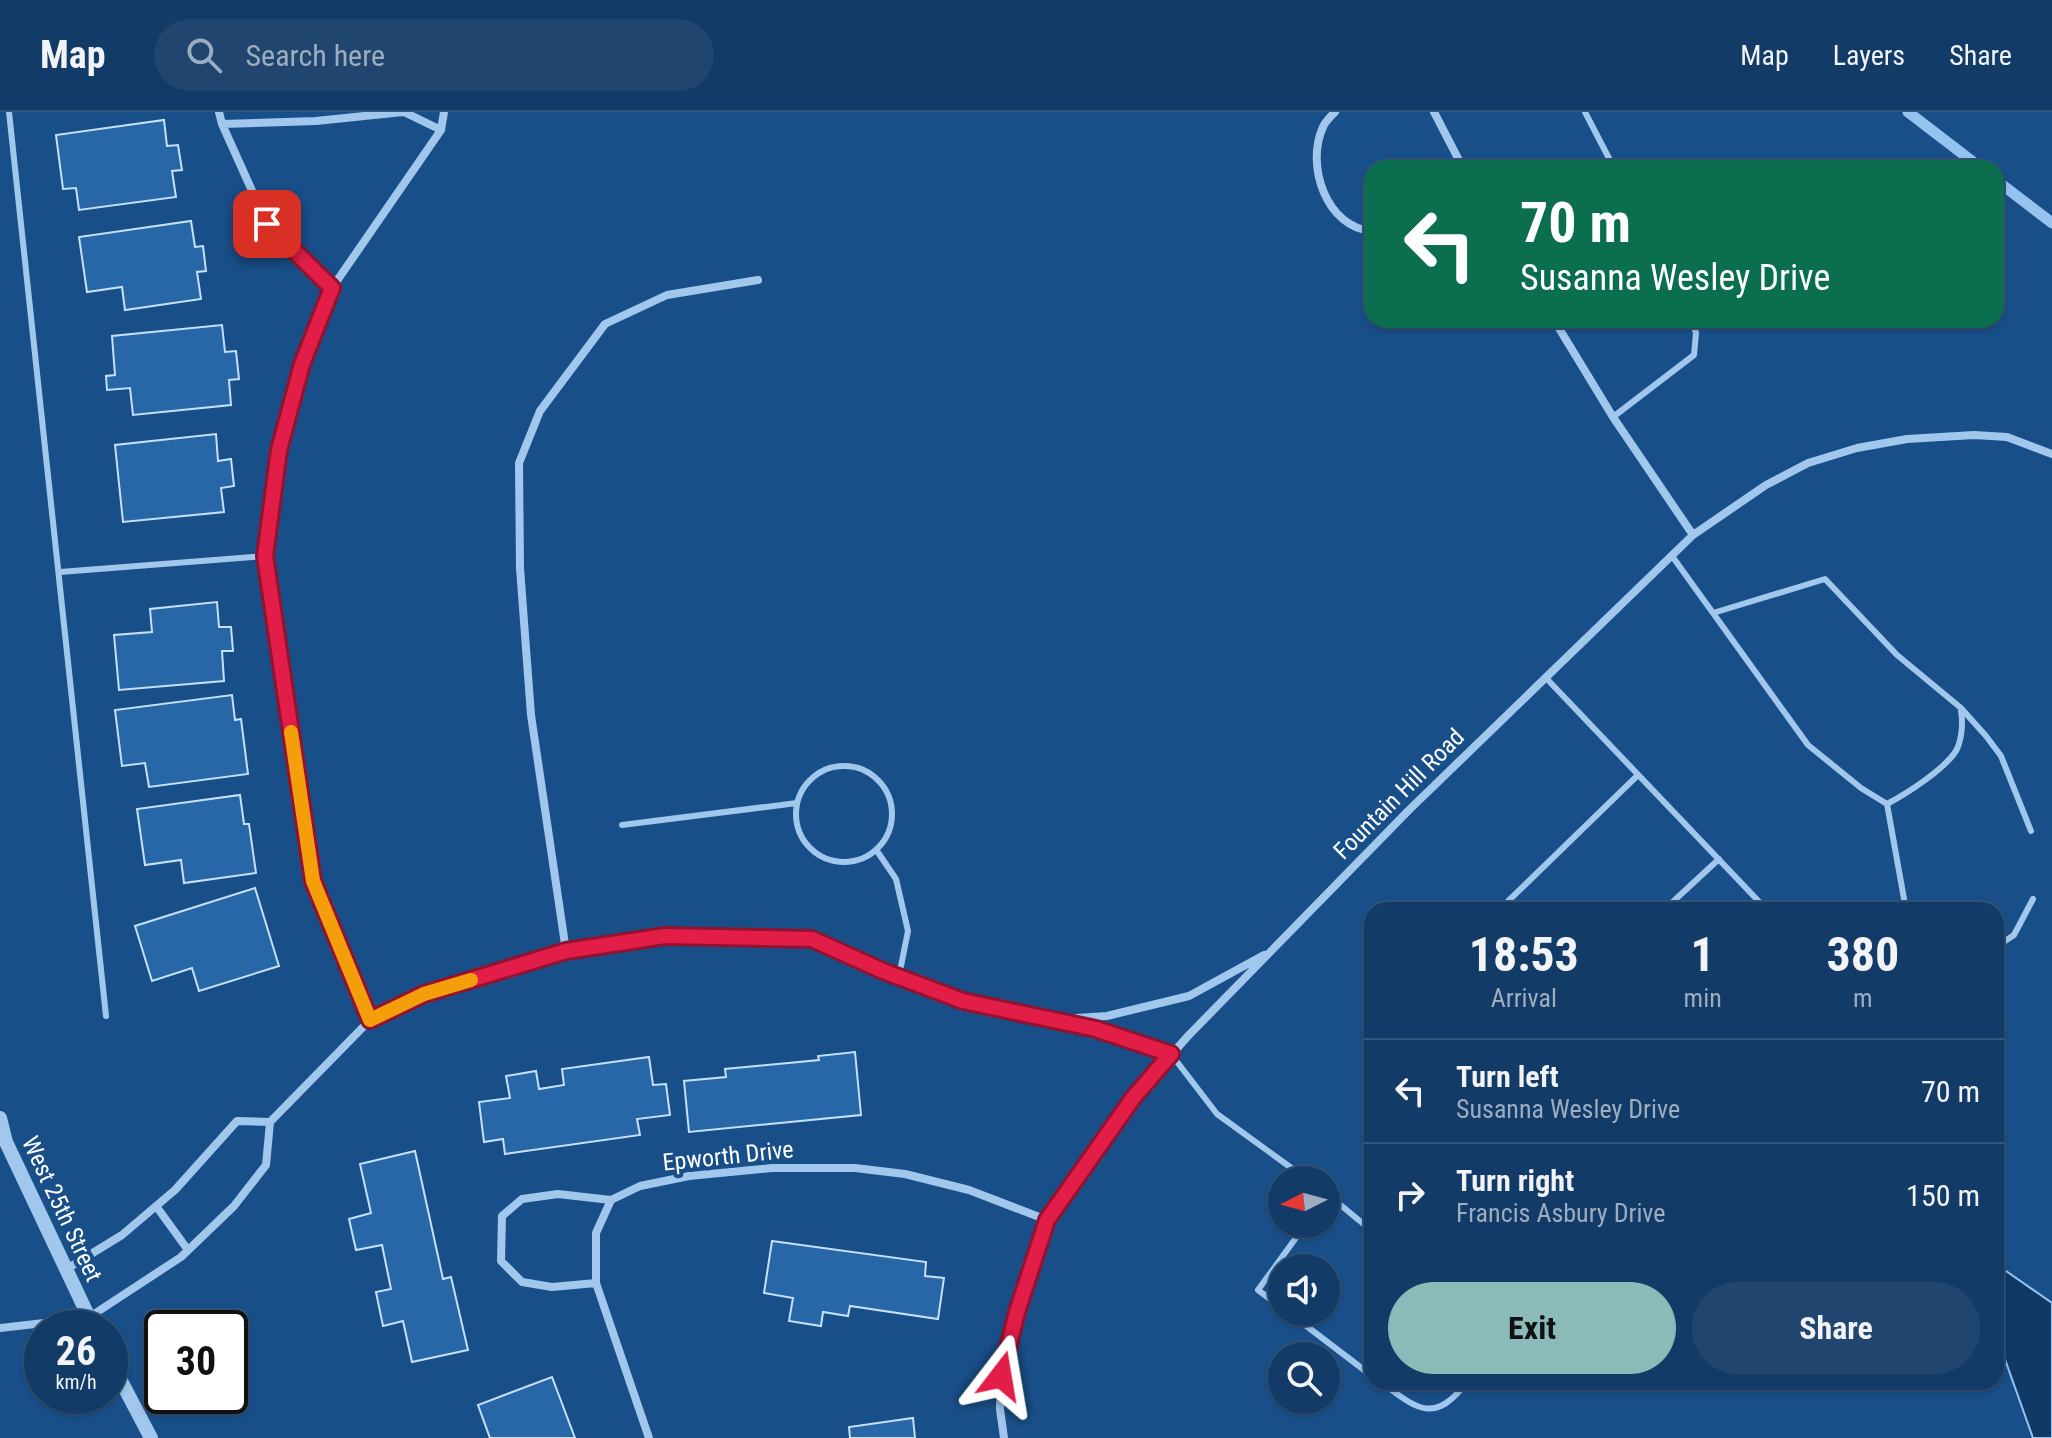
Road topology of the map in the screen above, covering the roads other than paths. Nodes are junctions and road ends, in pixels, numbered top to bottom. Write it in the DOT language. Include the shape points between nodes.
graph roads {
  1 [pos="9,112"];
  2 [pos="219,112"];
  3 [pos="403,112"];
  4 [pos="444,112"];
  5 [pos="1335,112"];
  6 [pos="1434,112"];
  7 [pos="1585,112"];
  8 [pos="222,124"];
  9 [pos="441,130"];
  10 [pos="1459,160"];
  11 [pos="1610,160"];
  12 [pos="1364,230"];
  13 [pos="758,280"];
  14 [pos="332,288"];
  15 [pos="1559,328"];
  16 [pos="1694,328"];
  17 [pos="1613,417"];
  18 [pos="2052,454"];
  19 [pos="1693,535"];
  20 [pos="265,556"];
  21 [pos="1672,556"];
  22 [pos="60,572"];
  23 [pos="1713,613"];
  24 [pos="1546,678"];
  25 [pos="1961,708"];
  26 [pos="1638,775"];
  27 [pos="797,803"];
  28 [pos="1887,804"];
  29 [pos="622,825"];
  30 [pos="2031,831"];
  31 [pos="877,851"];
  32 [pos="1719,859"];
  33 [pos="2033,899"];
  34 [pos="1507,902"];
  35 [pos="1673,902"];
  36 [pos="1759,902"];
  37 [pos="1905,902"];
  38 [pos="2004,942"];
  39 [pos="566,951"];
  40 [pos="1271,951"];
  41 [pos="899,976"];
  42 [pos="106,1016"];
  43 [pos="1051,1019"];
  44 [pos="370,1020"];
  45 [pos="1171,1054"];
  46 [pos="0,1118"];
  47 [pos="270,1122"];
  48 [pos="1289,1166"];
  49 [pos="611,1200"];
  50 [pos="1340,1205"];
  51 [pos="156,1206"];
  52 [pos="1047,1220"];
  53 [pos="1364,1225"];
  54 [pos="188,1250"];
  55 [pos="65,1270"];
  56 [pos="1268,1276"];
  57 [pos="596,1283"];
  58 [pos="1268,1298"];
  59 [pos="85,1310"];
  60 [pos="109,1310"];
  61 [pos="1306,1326"];
  62 [pos="24,1327"];
  63 [pos="0,1328"];
  64 [pos="1364,1370"];
  65 [pos="1392,1390"];
  66 [pos="1461,1390"];
  67 [pos="128,1394"];
  68 [pos="151,1438"];
  69 [pos="649,1438"];
  70 [pos="1004,1438"];
  1 -- 22 [label="lane"];
  2 -- 8 [label="street"];
  3 -- 8 [label="street"];
  3 -- 9 [label="street"];
  4 -- 9 [label="street"];
  5 -- 12 [label="street" via="1323,127 1317,155 1320,182 1332,209 1356,230"];
  6 -- 10 [label="street"];
  7 -- 11 [label="lane"];
  8 -- 14 [label="street" via="267,224"];
  9 -- 14 [label="street"];
  13 -- 39 [label="street" via="667,295 605,324 540,411 519,463 531,715"];
  14 -- 20 [label="street" via="302,364 279,450"];
  15 -- 17 [label="street"];
  16 -- 17 [label="lane" via="1694,355"];
  17 -- 19 [label="street"];
  18 -- 19 [label="street, Fountain Hill Road" via="2007,437 1974,435 1857,448 1808,463 1766,485"];
  19 -- 21 [label="street, Fountain Hill Road"];
  20 -- 22 [label="lane"];
  20 -- 44 [label="street" via="313,881"];
  21 -- 23 [label="lane"];
  21 -- 24 [label="street, Fountain Hill Road"];
  22 -- 42 [label="lane"];
  23 -- 25 [label="lane" via="1825,579 1897,655"];
  23 -- 28 [label="lane" via="1808,745"];
  24 -- 26 [label="lane"];
  24 -- 40 [label="street, Fountain Hill Road"];
  25 -- 28 [label="lane" via="1957,749 1915,790"];
  25 -- 30 [label="lane" via="2001,756"];
  26 -- 32 [label="lane"];
  26 -- 34 [label="lane"];
  27 -- 29 [label="lane"];
  27 -- 31 [label="lane" via="800,833 820,856 849,863"];
  27 -- 31 [label="lane" via="814,776 829,768 861,769 875,777 892,805 892,822"];
  28 -- 37 [label="lane"];
  31 -- 41 [label="lane" via="896,879 908,931"];
  32 -- 35 [label="lane"];
  32 -- 36 [label="lane"];
  33 -- 38 [label="lane" via="2014,935"];
  39 -- 41 [label="street" via="665,936 812,939"];
  39 -- 44 [label="street" via="424,994"];
  40 -- 43 [label="street" via="1189,996 1107,1016"];
  40 -- 45 [label="street, Fountain Hill Road"];
  41 -- 43 [label="street" via="963,1001"];
  43 -- 45 [label="street"];
  44 -- 47 [label="street"];
  45 -- 48 [label="lane" via="1217,1114"];
  45 -- 52 [label="street, Fountain Hill Road" via="1133,1098"];
  46 -- 55 [label="street, West 25th Street"];
  47 -- 51 [label="street" via="237,1121"];
  47 -- 54 [label="street" via="266,1165 234,1206"];
  49 -- 52 [label="street, Epworth Drive" via="640,1186 689,1176 855,1168 969,1190"];
  49 -- 57 [label="street" via="596,1233"];
  49 -- 57 [label="street" via="558,1194 522,1199 502,1216 501,1261 522,1282 552,1287"];
  50 -- 53 [label="lane"];
  51 -- 54 [label="street"];
  51 -- 55 [label="street" via="122,1235"];
  52 -- 70 [label="street, Fountain Hill Road" via="1001,1376"];
  54 -- 60 [label="street"];
  55 -- 59 [label="street, West 25th Street"];
  56 -- 58 [label="lane" via="1258,1290"];
  57 -- 69 [label="street"];
  61 -- 64 [label="lane"];
  62 -- 63 [label="street"];
  65 -- 66 [label="lane" via="1426,1410 1454,1399"];
  67 -- 68 [label="street"];
}
